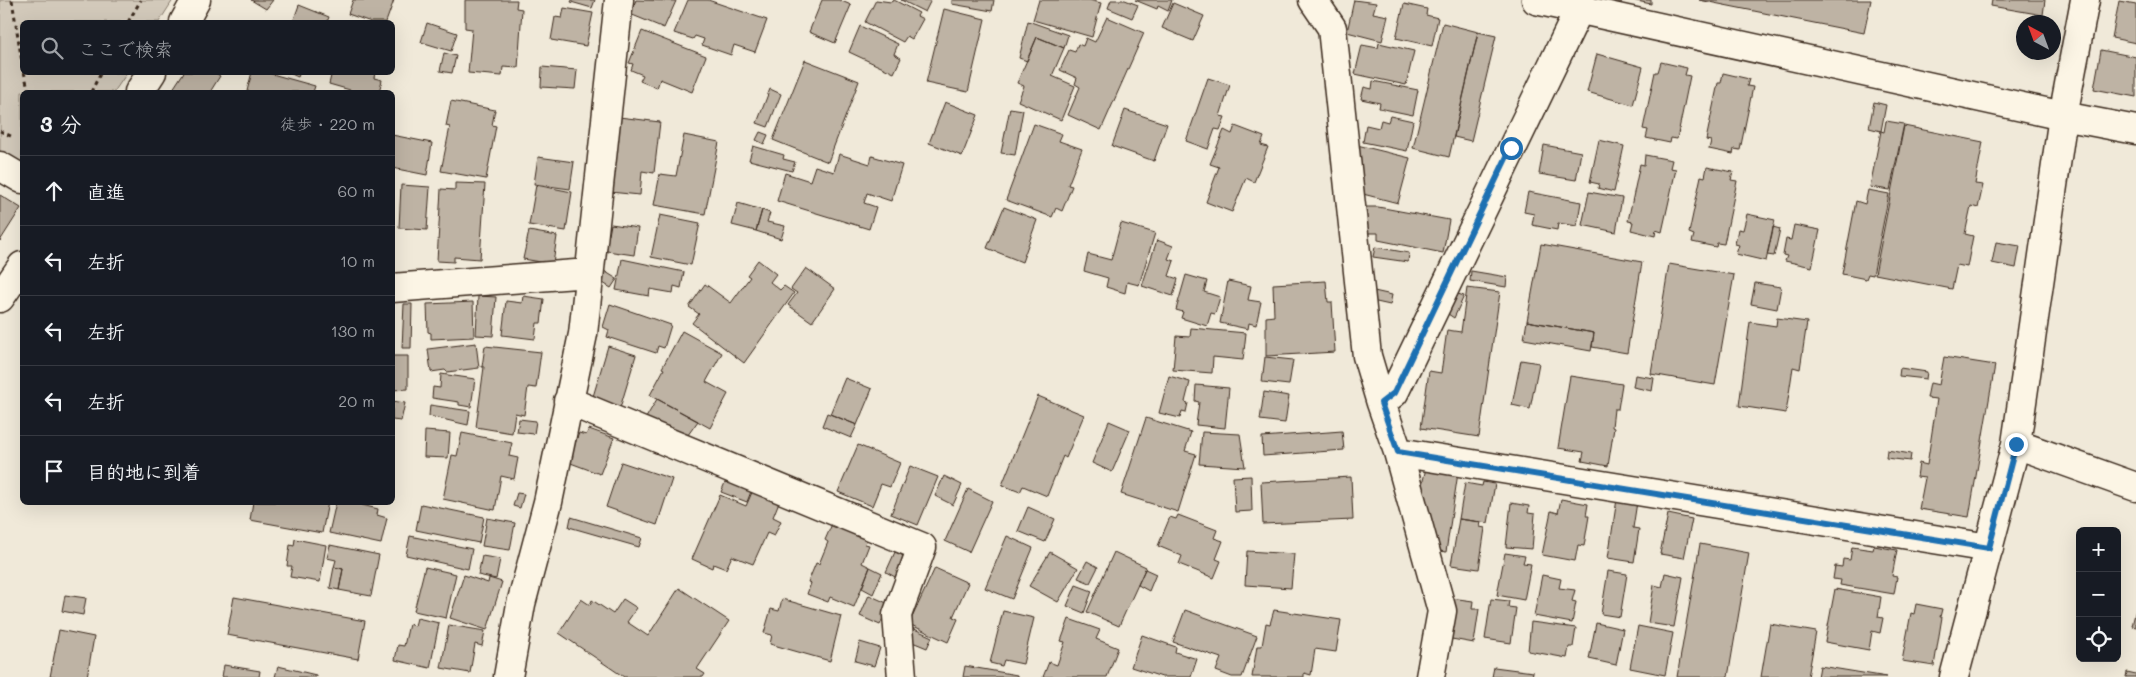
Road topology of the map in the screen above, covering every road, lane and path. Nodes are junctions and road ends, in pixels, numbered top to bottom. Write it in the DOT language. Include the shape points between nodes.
graph roads {
  1 [pos="12,0"];
  2 [pos="141,0"];
  3 [pos="196,0"];
  4 [pos="619,0"];
  5 [pos="1313,0"];
  6 [pos="1536,0"];
  7 [pos="2085,0"];
  8 [pos="1580,5"];
  9 [pos="129,20"];
  10 [pos="185,20"];
  11 [pos="20,50"];
  12 [pos="24,75"];
  13 [pos="100,75"];
  14 [pos="150,75"];
  15 [pos="28,90"];
  16 [pos="92,90"];
  17 [pos="140,90"];
  18 [pos="2063,116"];
  19 [pos="2136,130"];
  20 [pos="0,166"];
  21 [pos="20,178"];
  22 [pos="20,269"];
  23 [pos="589,273"];
  24 [pos="395,288"];
  25 [pos="0,298"];
  26 [pos="568,401"];
  27 [pos="1381,403"];
  28 [pos="2016,444"];
  29 [pos="1398,452"];
  30 [pos="2136,487"];
  31 [pos="1989,548"];
  32 [pos="508,677"];
  33 [pos="902,677"];
  34 [pos="1430,677"];
  35 [pos="1954,677"];
  1 -- 11 [label="path"];
  2 -- 9 [label="path"];
  3 -- 10 [label="street"];
  4 -- 23 [label="street"];
  5 -- 27 [label="street" via="1332,28 1367,356"];
  6 -- 8 [label="street"];
  7 -- 18 [label="street"];
  8 -- 18 [label="street"];
  8 -- 27 [label="street" via="1394,393"];
  12 -- 15 [label="path"];
  13 -- 16 [label="path"];
  14 -- 17 [label="street"];
  18 -- 19 [label="street"];
  18 -- 28 [label="street"];
  20 -- 21 [label="street"];
  22 -- 25 [label="street"];
  23 -- 24 [label="street"];
  23 -- 26 [label="street" via="582,334"];
  26 -- 32 [label="street" via="548,502 521,604"];
  26 -- 33 [label="street" via="922,547 898,615"];
  27 -- 29 [label="street"];
  28 -- 30 [label="street"];
  28 -- 31 [label="street"];
  29 -- 31 [label="street"];
  29 -- 34 [label="street" via="1442,611"];
  31 -- 35 [label="street"];
}
